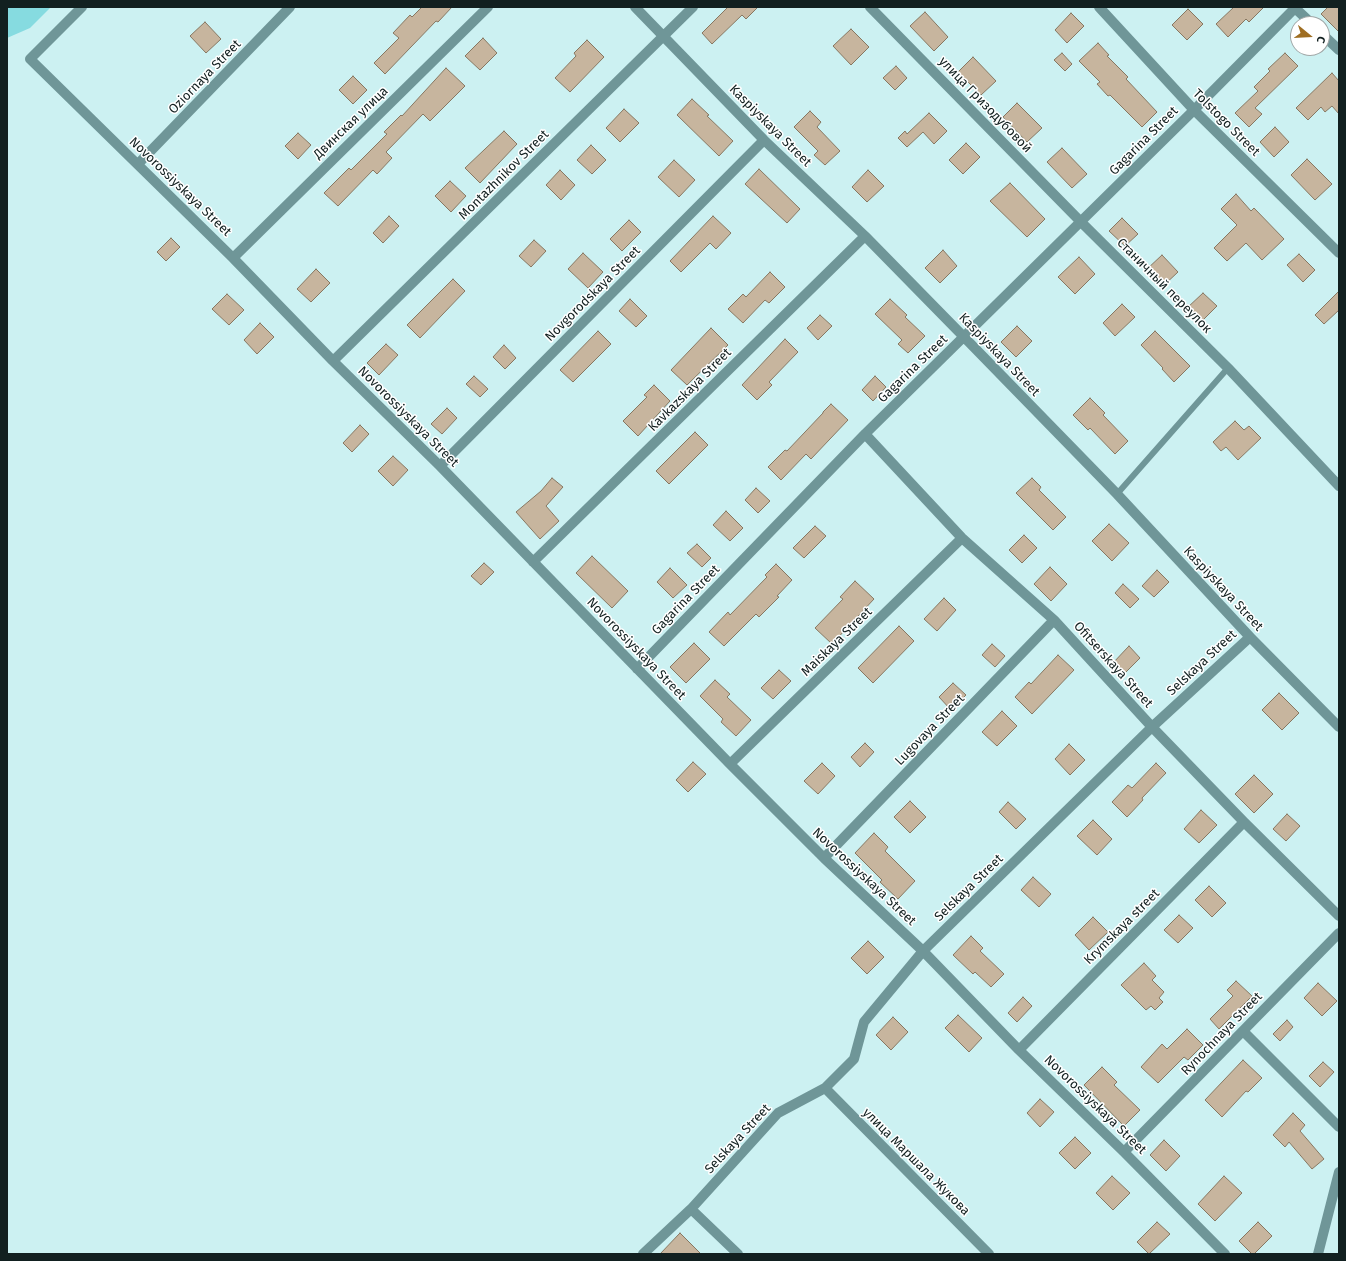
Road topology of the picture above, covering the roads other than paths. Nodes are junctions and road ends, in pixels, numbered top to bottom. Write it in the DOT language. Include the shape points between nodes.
graph roads {
  1 [pos="82,7"];
  2 [pos="290,7"];
  3 [pos="488,7"];
  4 [pos="635,7"];
  5 [pos="693,7"];
  6 [pos="870,7"];
  7 [pos="1099,7"];
  8 [pos="1296,8"];
  9 [pos="1304,16"];
  10 [pos="663,37"];
  11 [pos="1330,42"];
  12 [pos="1339,50"];
  13 [pos="1194,110"];
  14 [pos="764,140"];
  15 [pos="138,164"];
  16 [pos="1081,222"];
  17 [pos="865,236"];
  18 [pos="1339,253"];
  19 [pos="233,258"];
  20 [pos="964,337"];
  21 [pos="333,361"];
  22 [pos="1228,368"];
  23 [pos="866,434"];
  24 [pos="440,466"];
  25 [pos="1339,486"];
  26 [pos="1117,494"];
  27 [pos="962,538"];
  28 [pos="533,562"];
  29 [pos="1054,620"];
  30 [pos="1250,637"];
  31 [pos="637,669"];
  32 [pos="1152,727"];
  33 [pos="1339,727"];
  34 [pos="730,764"];
  35 [pos="1244,822"];
  36 [pos="824,858"];
  37 [pos="1339,916"];
  38 [pos="1339,933"];
  39 [pos="923,951"];
  40 [pos="1243,1031"];
  41 [pos="1019,1050"];
  42 [pos="825,1088"];
  43 [pos="1339,1127"];
  44 [pos="1124,1152"];
  45 [pos="1339,1172"];
  46 [pos="691,1209"];
  47 [pos="643,1254"];
  48 [pos="738,1254"];
  49 [pos="989,1254"];
  50 [pos="1224,1254"];
  51 [pos="1318,1254"];
  1 -- 15 [label="street, Novorossiyskaya Street" via="30,59"];
  2 -- 15 [label="street, Oziornaya Street"];
  3 -- 19 [label="street, Двинская улица"];
  4 -- 10 [label="street, Kaspiyskaya Street"];
  5 -- 10 [label="street, Montazhnikov Street"];
  6 -- 16 [label="street, улица Гризодубовой"];
  7 -- 13 [label="street, Tolstogo Street"];
  8 -- 9 [label="street"];
  8 -- 13 [label="street, Gagarina Street"];
  10 -- 14 [label="street, Kaspiyskaya Street"];
  10 -- 21 [label="street, Montazhnikov Street"];
  11 -- 12 [label="street"];
  13 -- 16 [label="street, Gagarina Street"];
  13 -- 18 [label="street, Tolstogo Street"];
  14 -- 17 [label="street, Kaspiyskaya Street"];
  14 -- 24 [label="street, Novgorodskaya Street"];
  15 -- 19 [label="street, Novorossiyskaya Street"];
  16 -- 20 [label="street, Gagarina Street"];
  16 -- 22 [label="street, Станичный переулок"];
  17 -- 20 [label="street, Kaspiyskaya Street"];
  17 -- 28 [label="street, Kavkazskaya Street"];
  19 -- 21 [label="street, Novorossiyskaya Street"];
  20 -- 23 [label="street, Gagarina Street"];
  20 -- 26 [label="street, Kaspiyskaya Street"];
  21 -- 24 [label="street, Novorossiyskaya Street"];
  22 -- 25 [label="street, Станичный переулок"];
  22 -- 26 [label="lane"];
  23 -- 27 [label="street, Ofitserskaya Street"];
  23 -- 31 [label="street, Gagarina Street"];
  24 -- 28 [label="street, Novorossiyskaya Street"];
  26 -- 30 [label="street, Kaspiyskaya Street"];
  27 -- 29 [label="street, Ofitserskaya Street"];
  27 -- 34 [label="street, Maiskaya Street"];
  28 -- 31 [label="street, Novorossiyskaya Street"];
  29 -- 32 [label="street, Ofitserskaya Street"];
  29 -- 36 [label="street, Lugovaya Street"];
  30 -- 32 [label="street, Selskaya Street"];
  30 -- 33 [label="street, Kaspiyskaya Street"];
  31 -- 34 [label="street, Novorossiyskaya Street"];
  32 -- 35 [label="street, Ofitserskaya Street"];
  32 -- 39 [label="street, Selskaya Street"];
  34 -- 36 [label="street, Novorossiyskaya Street"];
  35 -- 37 [label="street, Ofitserskaya Street"];
  35 -- 41 [label="street, Krymskaya street"];
  36 -- 39 [label="street, Novorossiyskaya Street"];
  38 -- 40 [label="street, Rynochnaya Street"];
  39 -- 41 [label="street, Novorossiyskaya Street"];
  39 -- 42 [label="street, Selskaya Street" via="864,1022 854,1059"];
  40 -- 43 [label="street"];
  40 -- 44 [label="street, Rynochnaya Street"];
  41 -- 44 [label="street, Novorossiyskaya Street"];
  42 -- 46 [label="street, Selskaya Street" via="778,1113"];
  42 -- 49 [label="street, улица Маршала Жукова"];
  44 -- 50 [label="street, Novorossiyskaya Street"];
  45 -- 51 [label="street"];
  46 -- 47 [label="street, Selskaya Street"];
  46 -- 48 [label="street"];
}
